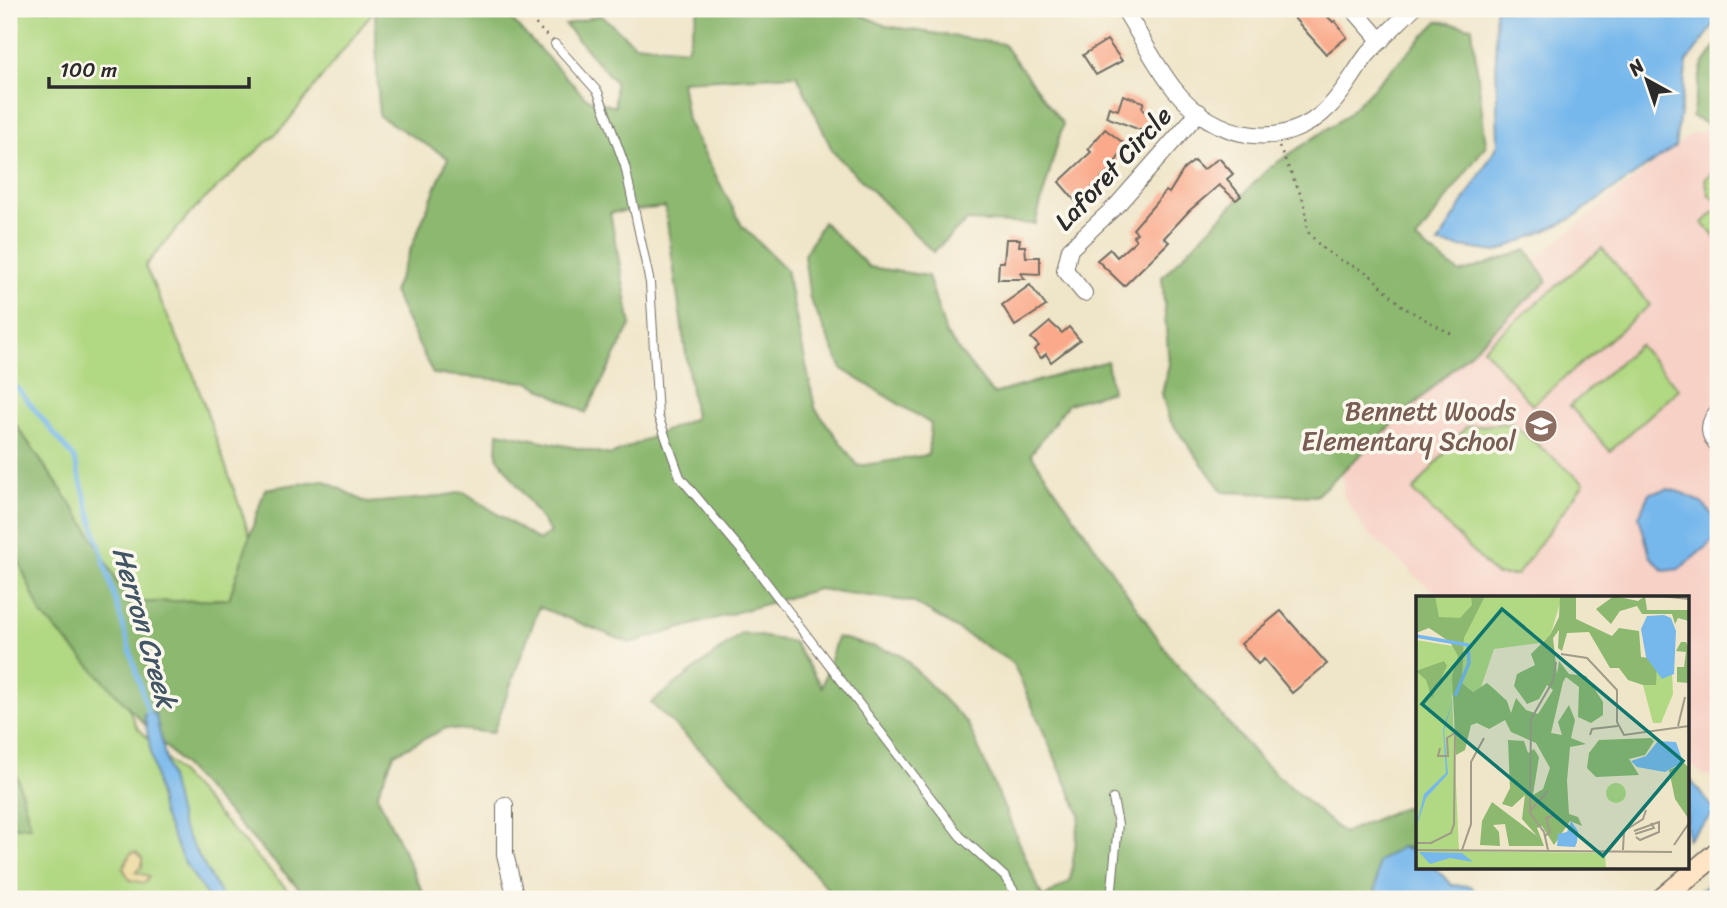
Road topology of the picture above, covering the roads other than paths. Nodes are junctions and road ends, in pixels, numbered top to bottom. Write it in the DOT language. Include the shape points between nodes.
graph roads {
  1 [pos="1124,9"];
  2 [pos="1353,9"];
  3 [pos="1412,9"];
  4 [pos="1381,41"];
  5 [pos="555,44"];
  6 [pos="1199,112"];
  7 [pos="1084,293"];
  8 [pos="1718,406"];
  9 [pos="1718,450"];
  10 [pos="1113,799"];
  11 [pos="505,806"];
  12 [pos="1718,852"];
  13 [pos="516,899"];
  14 [pos="1019,899"];
  15 [pos="1111,899"];
  16 [pos="1662,899"];
  1 -- 6 [label="street" via="1177,92"];
  2 -- 4 [label="street"];
  3 -- 4 [label="street"];
  4 -- 6 [label="street" via="1329,107 1287,133 1275,137 1224,128"];
  5 -- 14 [label="lane" via="598,92 625,166 650,283 658,416 680,477 747,557 960,836 1004,877"];
  6 -- 7 [label="street, Laforet Circle" via="1118,204 1070,249 1065,270"];
  8 -- 9 [label="lane" via="1708,416 1705,430"];
  10 -- 15 [label="lane" via="1118,824"];
  11 -- 13 [label="street" via="505,854"];
  12 -- 16 [label="street"];
}
